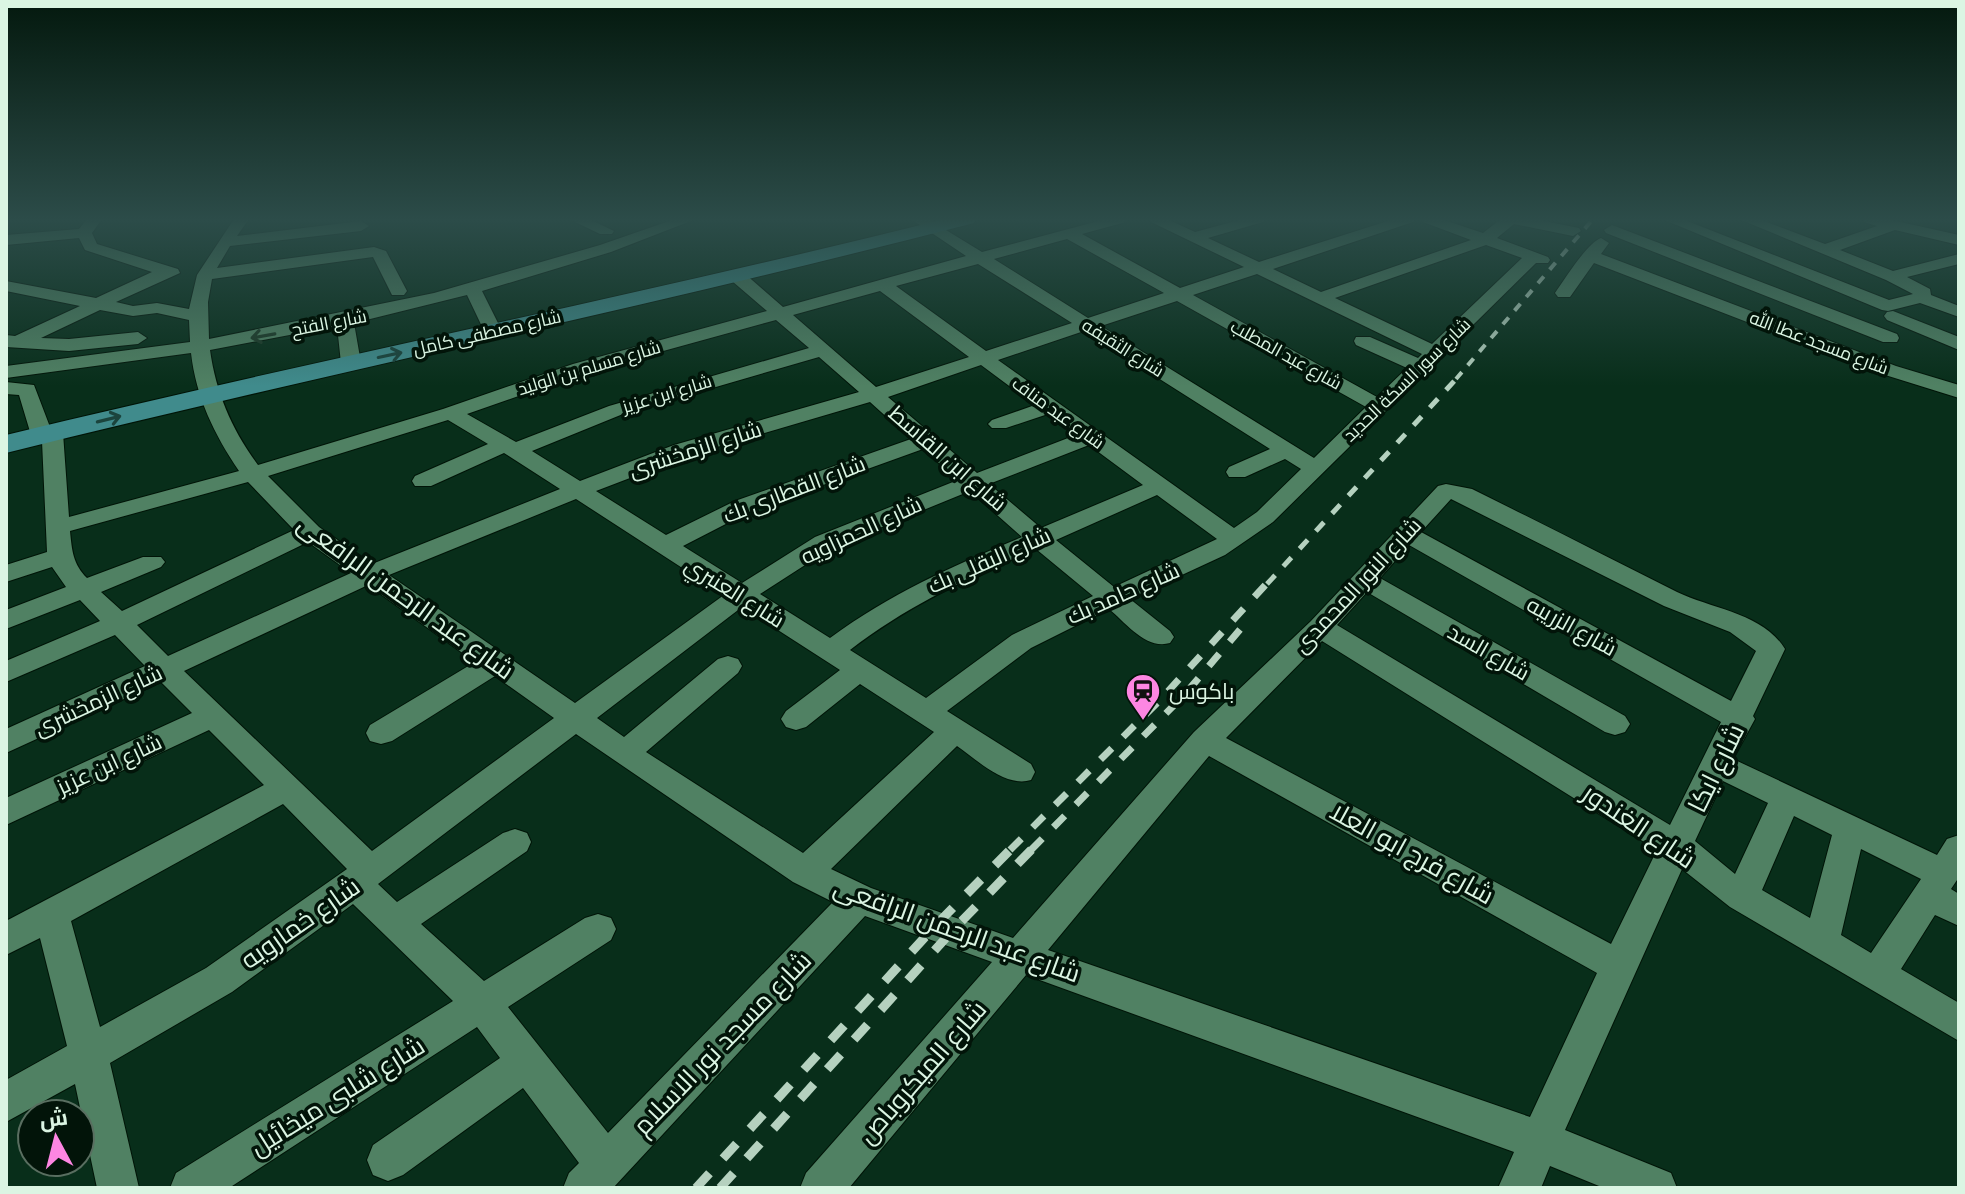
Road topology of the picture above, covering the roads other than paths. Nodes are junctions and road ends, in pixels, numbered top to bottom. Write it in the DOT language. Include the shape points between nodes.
graph roads {
  1 [pos="160,275"];
  2 [pos="181,275"];
  3 [pos="206,275"];
  4 [pos="231,275"];
  5 [pos="390,275"];
  6 [pos="460,275"];
  7 [pos="525,275"];
  8 [pos="746,275"];
  9 [pos="919,275"];
  10 [pos="1005,275"];
  11 [pos="1140,275"];
  12 [pos="1237,275"];
  13 [pos="1271,275"];
  14 [pos="1386,275"];
  15 [pos="1521,275"];
  16 [pos="1577,275"];
  17 [pos="1610,275"];
  18 [pos="1622,275"];
  19 [pos="1738,275"];
  20 [pos="1803,275"];
  21 [pos="1889,275"];
  22 [pos="1898,275"];
  23 [pos="1892,276"];
  24 [pos="738,277"];
  25 [pos="204,279"];
  26 [pos="883,285"];
  27 [pos="6,286"];
  28 [pos="473,290"];
  29 [pos="398,291"];
  30 [pos="1564,293"];
  31 [pos="1175,295"];
  32 [pos="1921,297"];
  33 [pos="1320,298"];
  34 [pos="1656,299"];
  35 [pos="98,304"];
  36 [pos="1890,311"];
  37 [pos="1959,312"];
  38 [pos="783,314"];
  39 [pos="345,321"];
  40 [pos="1084,324"];
  41 [pos="198,331"];
  42 [pos="494,333"];
  43 [pos="1890,338"];
  44 [pos="13,341"];
  45 [pos="1363,341"];
  46 [pos="1959,344"];
  47 [pos="823,350"];
  48 [pos="983,359"];
  49 [pos="1428,360"];
  50 [pos="351,363"];
  51 [pos="1889,370"];
  52 [pos="6,372"];
  53 [pos="6,388"];
  54 [pos="1959,392"];
  55 [pos="875,394"];
  56 [pos="207,396"];
  57 [pos="1379,406"];
  58 [pos="1049,407"];
  59 [pos="450,413"];
  60 [pos="999,424"];
  61 [pos="47,434"];
  62 [pos="1090,437"];
  63 [pos="929,440"];
  64 [pos="6,444"];
  65 [pos="510,447"];
  66 [pos="1286,450"];
  67 [pos="1315,468"];
  68 [pos="1237,472"];
  69 [pos="252,474"];
  70 [pos="975,480"];
  71 [pos="423,481"];
  72 [pos="1159,486"];
  73 [pos="578,491"];
  74 [pos="59,527"];
  75 [pos="310,532"];
  76 [pos="1405,533"];
  77 [pos="1038,538"];
  78 [pos="1234,540"];
  79 [pos="663,546"];
  80 [pos="60,556"];
  81 [pos="152,562"];
  82 [pos="6,574"];
  83 [pos="370,574"];
  84 [pos="1363,579"];
  85 [pos="85,591"];
  86 [pos="741,595"];
  87 [pos="1114,598"];
  88 [pos="6,620"];
  89 [pos="119,623"];
  90 [pos="1320,627"];
  91 [pos="1160,637"];
  92 [pos="829,652"];
  93 [pos="1770,655"];
  94 [pos="494,663"];
  95 [pos="728,666"];
  96 [pos="166,669"];
  97 [pos="858,671"];
  98 [pos="6,672"];
  99 [pos="927,713"];
  100 [pos="213,716"];
  101 [pos="576,718"];
  102 [pos="796,719"];
  103 [pos="1740,719"];
  104 [pos="1615,724"];
  105 [pos="954,731"];
  106 [pos="381,733"];
  107 [pos="1205,740"];
  108 [pos="6,742"];
  109 [pos="625,753"];
  110 [pos="1717,765"];
  111 [pos="1020,772"];
  112 [pos="284,789"];
  113 [pos="1786,798"];
  114 [pos="6,812"];
  115 [pos="1850,829"];
  116 [pos="515,842"];
  117 [pos="1678,846"];
  118 [pos="805,872"];
  119 [pos="364,878"];
  120 [pos="1947,882"];
  121 [pos="1742,897"];
  122 [pos="859,899"];
  123 [pos="52,916"];
  124 [pos="394,923"];
  125 [pos="598,929"];
  126 [pos="6,939"];
  127 [pos="1821,942"];
  128 [pos="1022,955"];
  129 [pos="1618,966"];
  130 [pos="1877,975"];
  131 [pos="483,1005"];
  132 [pos="1959,1023"];
  133 [pos="89,1056"];
  134 [pos="527,1062"];
  135 [pos="6,1102"];
  136 [pos="1538,1140"];
  137 [pos="388,1160"];
  138 [pos="595,1177"];
  139 [pos="118,1188"];
  140 [pos="191,1188"];
  141 [pos="821,1188"];
  142 [pos="1519,1188"];
  143 [pos="1656,1188"];
  1 -- 35 [label="street"];
  2 -- 25 [label="street"];
  3 -- 25 [label="street"];
  4 -- 25 [label="street"];
  5 -- 29 [label="street"];
  6 -- 29 [label="street, شارع الفتح"];
  7 -- 28 [label="street, شارع الفتح"];
  8 -- 24 [label="main road, شارع مصطفى كامل"];
  9 -- 26 [label="street, شارع مسلم بن الوليد"];
  10 -- 40 [label="street, شارع الثقيفه"];
  11 -- 31 [label="street, شارع عبد المطلب"];
  12 -- 31 [label="street, شارع الزمخشرى"];
  13 -- 33 [label="street"];
  14 -- 33 [label="street"];
  15 -- 49 [label="street, شارع سور السكة الحديد"];
  16 -- 30 [label="street"];
  17 -- 34 [label="street"];
  18 -- 51 [label="street, شارع مسجد عطا الله"];
  19 -- 43 [label="street"];
  20 -- 36 [label="street"];
  21 -- 23 [label="street"];
  22 -- 23 [label="street"];
  23 -- 32 [label="street" via="1919,288"];
  24 -- 38 [label="street, شارع ابن القاسط"];
  24 -- 42 [label="main road, شارع مصطفى كامل"];
  25 -- 41 [label="street, شارع عبد الرحمن الرافعى"];
  26 -- 38 [label="street, شارع مسلم بن الوليد"];
  26 -- 48 [label="street, شارع عبد مناف"];
  27 -- 35 [label="street"];
  28 -- 39 [label="street, شارع الفتح"];
  28 -- 42 [label="street"];
  29 -- 41 [label="street, شارع الفتح"];
  31 -- 40 [label="street, شارع الزمخشرى"];
  31 -- 57 [label="street, شارع عبد المطلب"];
  32 -- 36 [label="street"];
  32 -- 37 [label="street"];
  33 -- 49 [label="street"];
  35 -- 41 [label="street" via="138,311 159,308"];
  35 -- 44 [label="street"];
  36 -- 43 [label="street"];
  36 -- 46 [label="street"];
  38 -- 47 [label="street, شارع ابن القاسط"];
  38 -- 59 [label="street, شارع مسلم بن الوليد" via="580,368"];
  39 -- 41 [label="street, شارع الفتح, one-way"];
  39 -- 50 [label="street"];
  40 -- 48 [label="street, شارع الزمخشرى"];
  40 -- 66 [label="street, شارع الثقيفه"];
  41 -- 44 [label="street, شارع الفتح" via="56,345"];
  41 -- 52 [label="street, شارع الفتح"];
  41 -- 56 [label="street, شارع عبد الرحمن الرافعى"];
  50 -- 42 [label="main road, شارع مصطفى كامل, one-way"];
  43 -- 51 [label="street"];
  45 -- 49 [label="street"];
  47 -- 55 [label="street, شارع ابن القاسط"];
  47 -- 65 [label="street, شارع ابن عزيز"];
  48 -- 55 [label="street, شارع الزمخشرى"];
  48 -- 58 [label="street, شارع عبد مناف"];
  49 -- 57 [label="street, شارع سور السكة الحديد"];
  50 -- 56 [label="main road, شارع مصطفى كامل"];
  51 -- 54 [label="street, شارع مسجد عطا الله"];
  53 -- 61 [label="street" via="27,389"];
  55 -- 63 [label="street, شارع ابن القاسط"];
  55 -- 73 [label="street, شارع الزمخشرى" via="682,450"];
  61 -- 56 [label="main road, شارع مصطفى كامل, one-way"];
  56 -- 69 [label="street, شارع عبد الرحمن الرافعى"];
  57 -- 67 [label="street, شارع سور السكة الحديد"];
  58 -- 60 [label="street"];
  58 -- 62 [label="street, شارع عبد مناف"];
  59 -- 65 [label="street, شارع العنبري"];
  59 -- 69 [label="street, شارع مسلم بن الوليد"];
  61 -- 64 [label="main road, شارع مصطفى كامل"];
  61 -- 74 [label="street"];
  62 -- 70 [label="street, شارع الحمزاويه"];
  62 -- 72 [label="street, شارع عبد مناف"];
  63 -- 70 [label="street, شارع ابن القاسط"];
  63 -- 79 [label="street, شارع القطارى بك" via="743,506"];
  65 -- 71 [label="street, شارع ابن عزيز"];
  65 -- 73 [label="street, شارع العنبري"];
  66 -- 67 [label="street, شارع الثقيفه"];
  66 -- 68 [label="street"];
  67 -- 78 [label="street, شارع حامد بك"];
  69 -- 74 [label="street, شارع مسلم بن الوليد"];
  69 -- 75 [label="street, شارع عبد الرحمن الرافعى"];
  70 -- 77 [label="street, شارع ابن القاسط"];
  70 -- 86 [label="street, شارع الحمزاويه" via="824,542"];
  72 -- 77 [label="street, شارع البقلى بك"];
  72 -- 78 [label="street, شارع عبد مناف"];
  73 -- 79 [label="street, شارع العنبري"];
  73 -- 83 [label="street, شارع الزمخشرى"];
  74 -- 80 [label="street"];
  75 -- 83 [label="street, شارع عبد الرحمن الرافعى"];
  75 -- 89 [label="street"];
  76 -- 84 [label="street, شارع النور المحمدى"];
  76 -- 93 [label="street, شارع النور المحمدى" via="1442,493 1464,494 1757,637 1771,649"];
  76 -- 103 [label="street, شارع الزريبه"];
  77 -- 87 [label="street, شارع ابن القاسط"];
  77 -- 92 [label="street, شارع البقلى بك" via="925,588"];
  78 -- 87 [label="street, شارع حامد بك"];
  79 -- 86 [label="street, شارع العنبري"];
  80 -- 82 [label="street"];
  80 -- 85 [label="street" via="66,572"];
  81 -- 85 [label="street"];
  83 -- 94 [label="street, شارع عبد الرحمن الرافعى"];
  83 -- 96 [label="street, شارع الزمخشرى"];
  84 -- 90 [label="street, شارع النور المحمدى"];
  84 -- 104 [label="street, شارع السد"];
  85 -- 88 [label="street"];
  85 -- 89 [label="street"];
  86 -- 92 [label="street, شارع العنبري"];
  86 -- 101 [label="street, شارع الحمزاويه"];
  87 -- 91 [label="street, شارع ابن القاسط"];
  87 -- 99 [label="street, شارع حامد بك" via="1010,647"];
  89 -- 96 [label="street"];
  89 -- 98 [label="street"];
  90 -- 107 [label="street, شارع النور المحمدى"];
  90 -- 117 [label="street, شارع الغندور"];
  92 -- 97 [label="street, شارع العنبري"];
  93 -- 103 [label="street, شارع ايكا"];
  94 -- 101 [label="street, شارع عبد الرحمن الرافعى"];
  94 -- 106 [label="street"];
  95 -- 109 [label="street"];
  96 -- 100 [label="street"];
  96 -- 108 [label="street, شارع الزمخشرى"];
  97 -- 99 [label="street, شارع العنبري"];
  97 -- 102 [label="street"];
  99 -- 105 [label="street, شارع العنبري"];
  100 -- 112 [label="street"];
  100 -- 114 [label="street, شارع ابن عزيز"];
  101 -- 109 [label="street, شارع عبد الرحمن الرافعى"];
  101 -- 119 [label="street, شارع خمارويه"];
  103 -- 110 [label="street, شارع ايكا"];
  105 -- 111 [label="street, شارع العنبري"];
  105 -- 118 [label="street"];
  107 -- 128 [label="street, شارع النور المحمدى"];
  107 -- 129 [label="street, شارع فرج ابو العلا"];
  109 -- 118 [label="street, شارع عبد الرحمن الرافعى"];
  110 -- 113 [label="street"];
  110 -- 117 [label="street, شارع ايكا"];
  112 -- 119 [label="street"];
  112 -- 123 [label="street"];
  113 -- 115 [label="street"];
  113 -- 121 [label="street"];
  115 -- 120 [label="street"];
  115 -- 127 [label="street"];
  116 -- 124 [label="street"];
  117 -- 121 [label="street, شارع الغندور"];
  117 -- 129 [label="street, شارع ايكا"];
  118 -- 122 [label="street, شارع عبد الرحمن الرافعى"];
  119 -- 124 [label="street"];
  119 -- 133 [label="street, شارع خمارويه" via="219,980"];
  120 -- 130 [label="street"];
  121 -- 127 [label="street, شارع الغندور"];
  122 -- 128 [label="street, شارع عبد الرحمن الرافعى"];
  122 -- 138 [label="street, شارع مسجد نور الاسلام"];
  123 -- 126 [label="street"];
  123 -- 133 [label="street"];
  124 -- 131 [label="street"];
  125 -- 131 [label="street, شارع شلبى ميخائيل"];
  127 -- 130 [label="street, شارع الغندور"];
  128 -- 136 [label="street, شارع عبد الرحمن الرافعى"];
  128 -- 141 [label="street, شارع الميكروباص"];
  129 -- 136 [label="street, شارع ايكا"];
  130 -- 132 [label="street, شارع الغندور"];
  131 -- 134 [label="street"];
  131 -- 140 [label="street, شارع شلبى ميخائيل"];
  133 -- 135 [label="street, شارع خمارويه"];
  133 -- 139 [label="street"];
  134 -- 137 [label="street"];
  134 -- 138 [label="street"];
  136 -- 142 [label="street, شارع ايكا"];
  136 -- 143 [label="street, شارع عبد الرحمن الرافعى"];
}
